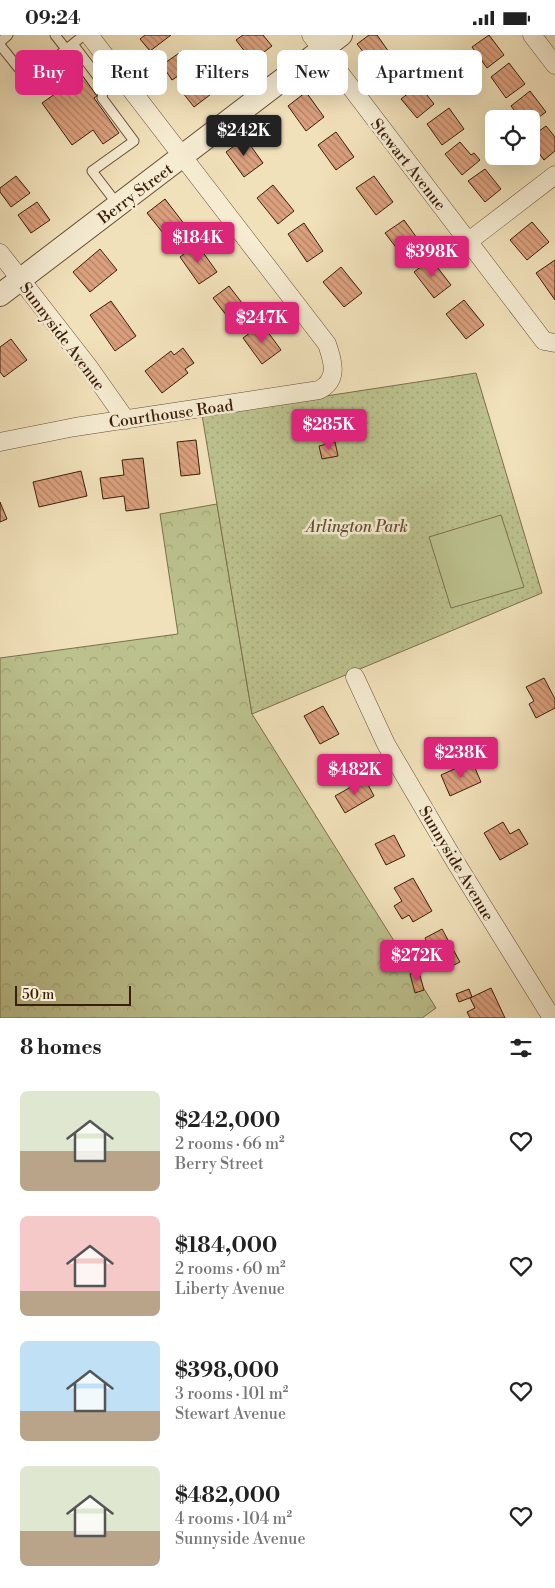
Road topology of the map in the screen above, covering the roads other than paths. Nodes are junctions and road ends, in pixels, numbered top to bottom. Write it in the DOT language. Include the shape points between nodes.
graph roads {
  1 [pos="8,35"];
  2 [pos="55,35"];
  3 [pos="84,35"];
  4 [pos="89,35"];
  5 [pos="341,35"];
  6 [pos="532,35"];
  7 [pos="316,42"];
  8 [pos="0,43"];
  9 [pos="70,46"];
  10 [pos="555,65"];
  11 [pos="182,156"];
  12 [pos="555,175"];
  13 [pos="118,205"];
  14 [pos="469,241"];
  15 [pos="0,253"];
  16 [pos="20,280"];
  17 [pos="0,295"];
  18 [pos="549,342"];
  19 [pos="126,419"];
  20 [pos="0,442"];
  21 [pos="355,677"];
  22 [pos="552,1018"];
  1 -- 8 [label="lane"];
  2 -- 9 [label="lane"];
  3 -- 9 [label="lane"];
  4 -- 11 [label="street"];
  5 -- 7 [label="street, Berry Street"];
  6 -- 10 [label="street"];
  7 -- 11 [label="street, Berry Street"];
  7 -- 14 [label="street, Stewart Avenue"];
  8 -- 9 [label="lane" via="28,80"];
  9 -- 13 [label="lane" via="104,85 102,98 134,141 92,171"];
  11 -- 13 [label="street, Berry Street"];
  11 -- 19 [label="street, Courthouse Road" via="327,344 333,372 331,381 319,390"];
  12 -- 14 [label="street"];
  13 -- 16 [label="street, Berry Street"];
  14 -- 18 [label="street, Stewart Avenue"];
  15 -- 16 [label="street, Sunnyside Avenue"];
  16 -- 17 [label="street, Berry Street"];
  16 -- 19 [label="street, Sunnyside Avenue" via="88,365"];
  19 -- 20 [label="street, Courthouse Road"];
  21 -- 22 [label="street, Sunnyside Avenue" via="391,752"];
}
